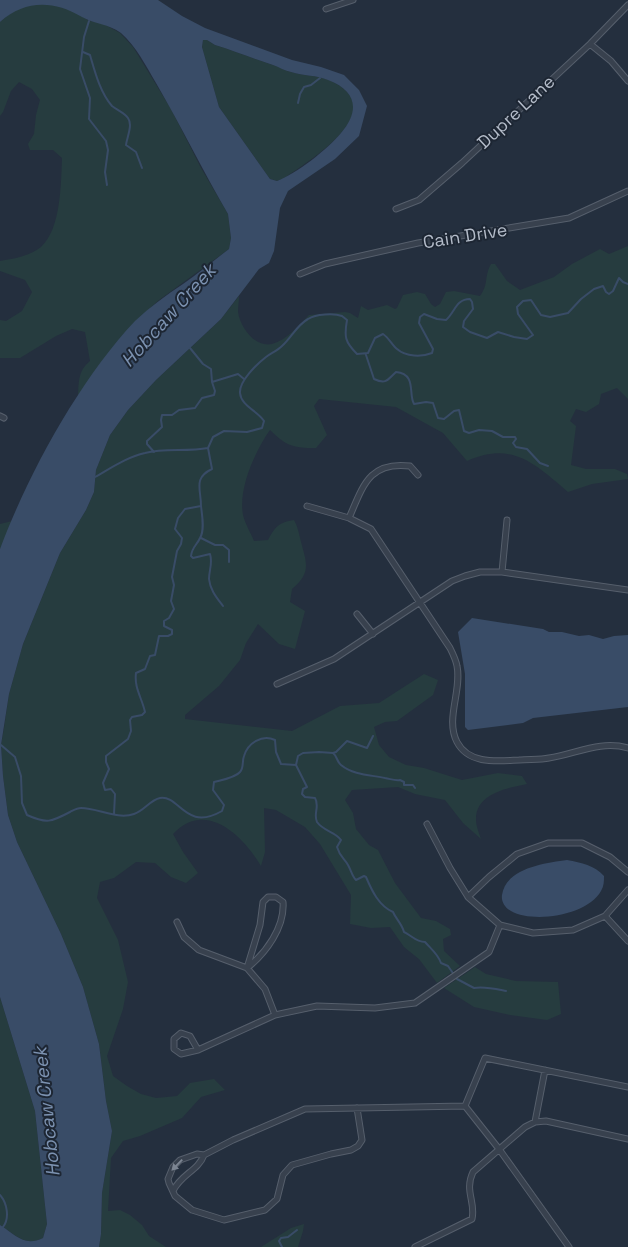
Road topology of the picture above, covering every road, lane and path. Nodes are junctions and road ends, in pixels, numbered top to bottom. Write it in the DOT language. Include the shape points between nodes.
graph roads {
  1 [pos="353,0"];
  2 [pos="628,5"];
  3 [pos="326,9"];
  4 [pos="590,44"];
  5 [pos="628,81"];
  6 [pos="628,191"];
  7 [pos="396,209"];
  8 [pos="300,274"];
  9 [pos="418,475"];
  10 [pos="307,506"];
  11 [pos="350,518"];
  12 [pos="507,520"];
  13 [pos="502,572"];
  14 [pos="628,589"];
  15 [pos="420,604"];
  16 [pos="357,614"];
  17 [pos="373,634"];
  18 [pos="277,684"];
  19 [pos="628,748"];
  20 [pos="427,824"];
  21 [pos="628,872"];
  22 [pos="628,890"];
  23 [pos="468,898"];
  24 [pos="605,916"];
  25 [pos="177,922"];
  26 [pos="500,925"];
  27 [pos="628,941"];
  28 [pos="247,968"];
  29 [pos="275,1015"];
  30 [pos="198,1050"];
  31 [pos="545,1070"];
  32 [pos="628,1087"];
  33 [pos="465,1106"];
  34 [pos="357,1108"];
  35 [pos="535,1122"];
  36 [pos="628,1139"];
  37 [pos="500,1149"];
  38 [pos="204,1155"];
  39 [pos="173,1190"];
  40 [pos="415,1247"];
  41 [pos="569,1247"];
  1 -- 3 [label="street"];
  2 -- 4 [label="street, Dupre Lane"];
  4 -- 5 [label="street"];
  4 -- 7 [label="street, Dupre Lane" via="423,196"];
  6 -- 8 [label="street, Cain Drive" via="569,218 418,243 325,264"];
  9 -- 11 [label="street" via="410,466 380,469 368,478"];
  10 -- 11 [label="street"];
  11 -- 15 [label="street" via="371,529"];
  12 -- 13 [label="street"];
  13 -- 14 [label="street"];
  13 -- 15 [label="street" via="480,572 452,581"];
  15 -- 17 [label="street"];
  15 -- 19 [label="street" via="450,648 457,666 453,731 462,750 486,761 548,758 597,746"];
  16 -- 17 [label="street"];
  17 -- 18 [label="street" via="334,659"];
  20 -- 23 [label="street"];
  21 -- 23 [label="street" via="610,857 582,843 548,843 517,854"];
  22 -- 24 [label="street"];
  23 -- 26 [label="street"];
  24 -- 26 [label="street" via="573,930 533,933"];
  24 -- 27 [label="street"];
  25 -- 28 [label="street" via="184,937 199,950"];
  26 -- 29 [label="street" via="489,952 415,1003 375,1008 316,1006"];
  28 -- 28 [label="street" via="261,957 284,912 283,902 276,897 268,897 263,902 260,925"];
  28 -- 29 [label="street" via="265,989"];
  29 -- 30 [label="street"];
  30 -- 30 [label="street" via="190,1036 181,1033 174,1039 174,1049 181,1054"];
  31 -- 32 [label="street"];
  31 -- 33 [label="street" via="485,1058"];
  31 -- 35 [label="street"];
  33 -- 34 [label="street"];
  33 -- 37 [label="street"];
  34 -- 38 [label="street" via="305,1109"];
  34 -- 39 [label="street" via="362,1140 358,1146 292,1166 283,1176 277,1199 265,1210 224,1220 192,1210 175,1196"];
  35 -- 36 [label="street" via="546,1121"];
  35 -- 37 [label="street"];
  37 -- 40 [label="street" via="474,1172 469,1181 474,1211 472,1219"];
  37 -- 41 [label="street"];
  38 -- 39 [label="street" via="201,1164 182,1177"];
  38 -- 39 [label="street, one-way" via="187,1156 176,1163 168,1178"];
}
